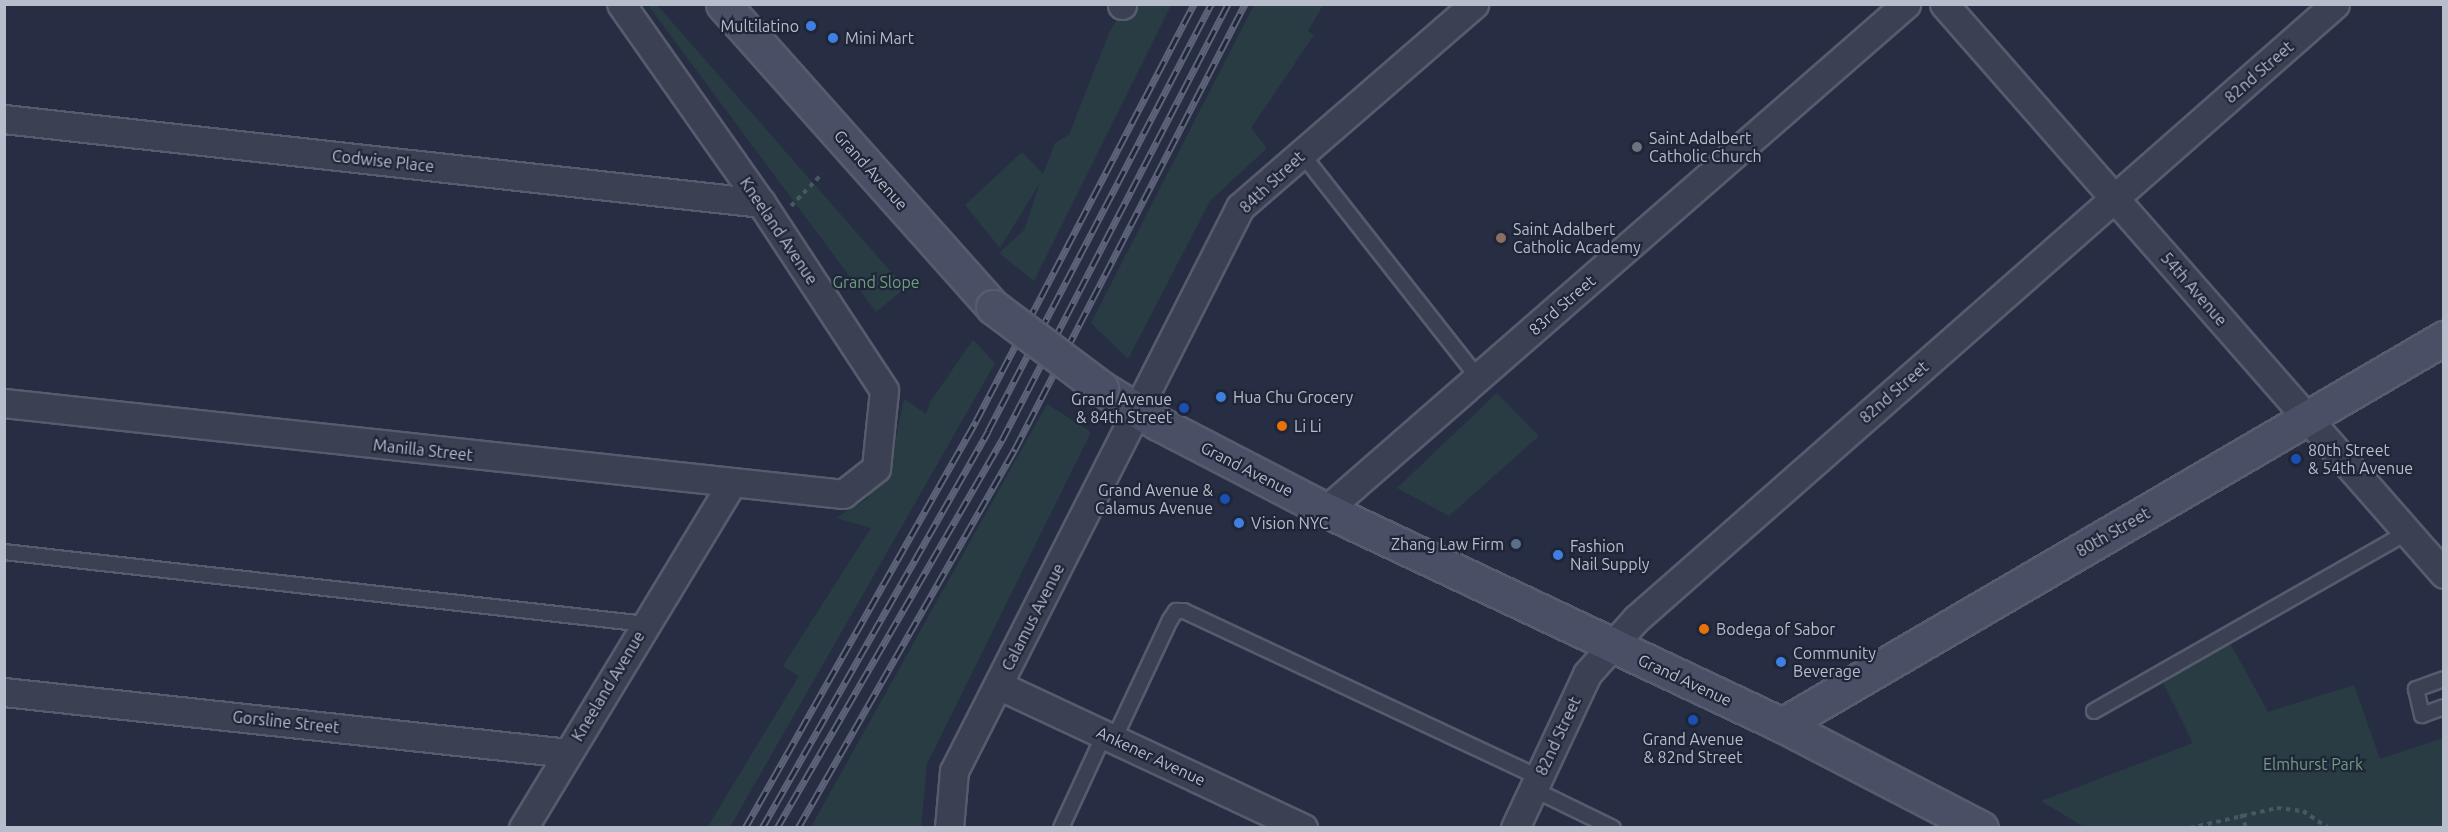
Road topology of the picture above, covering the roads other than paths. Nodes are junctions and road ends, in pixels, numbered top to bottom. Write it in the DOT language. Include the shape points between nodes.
graph roads {
  1 [pos="621,4"];
  2 [pos="723,4"];
  3 [pos="1474,4"];
  4 [pos="1906,4"];
  5 [pos="1944,4"];
  6 [pos="2335,4"];
  7 [pos="4,119"];
  8 [pos="1302,154"];
  9 [pos="2115,199"];
  10 [pos="761,203"];
  11 [pos="2444,338"];
  12 [pos="1478,378"];
  13 [pos="4,403"];
  14 [pos="1138,412"];
  15 [pos="2307,418"];
  16 [pos="731,484"];
  17 [pos="843,494"];
  18 [pos="1326,510"];
  19 [pos="2406,533"];
  20 [pos="4,552"];
  21 [pos="2444,574"];
  22 [pos="646,624"];
  23 [pos="1611,646"];
  24 [pos="2444,679"];
  25 [pos="998,685"];
  26 [pos="4,692"];
  27 [pos="2444,707"];
  28 [pos="2094,711"];
  29 [pos="1782,725"];
  30 [pos="1109,737"];
  31 [pos="568,753"];
  32 [pos="1536,783"];
  33 [pos="523,828"];
  34 [pos="949,828"];
  35 [pos="1061,828"];
  36 [pos="1303,828"];
  37 [pos="1515,828"];
  38 [pos="1613,828"];
  39 [pos="1980,828"];
  1 -- 10 [label="street, Kneeland Avenue"];
  2 -- 14 [label="main road, Grand Avenue, bridge" via="993,307"];
  3 -- 8 [label="street, 84th Street"];
  4 -- 12 [label="street, 83rd Street"];
  5 -- 9 [label="street, 54th Avenue"];
  6 -- 9 [label="street, 82nd Street"];
  7 -- 10 [label="street, Codwise Place"];
  8 -- 12 [label="lane"];
  8 -- 14 [label="street, 84th Street" via="1240,207"];
  9 -- 15 [label="street, 54th Avenue"];
  9 -- 23 [label="street, 82nd Street" via="1650,606"];
  10 -- 17 [label="street, Kneeland Avenue" via="884,390 876,468"];
  11 -- 15 [label="main road, 80th Street"];
  12 -- 18 [label="street, 83rd Street"];
  13 -- 16 [label="street, Manilla Street"];
  14 -- 18 [label="main road, Grand Avenue"];
  14 -- 25 [label="street, Calamus Avenue"];
  15 -- 19 [label="street, 54th Avenue"];
  15 -- 29 [label="main road, 80th Street"];
  16 -- 17 [label="street, Manilla Street"];
  16 -- 22 [label="street, Kneeland Avenue"];
  18 -- 23 [label="main road, Grand Avenue"];
  19 -- 21 [label="street, 54th Avenue"];
  19 -- 28 [label="lane"];
  20 -- 22 [label="lane"];
  22 -- 31 [label="street, Kneeland Avenue"];
  23 -- 29 [label="main road, Grand Avenue"];
  23 -- 32 [label="street, 82nd Street" via="1587,674"];
  24 -- 27 [label="lane" via="2416,689 2422,715"];
  25 -- 30 [label="street, Ankener Avenue"];
  25 -- 34 [label="street, Calamus Avenue" via="954,771"];
  26 -- 31 [label="street, Gorsline Street"];
  29 -- 39 [label="main road, Grand Avenue"];
  30 -- 32 [label="lane" via="1170,620 1176,611 1184,611"];
  30 -- 35 [label="lane"];
  30 -- 36 [label="street, Ankener Avenue"];
  31 -- 33 [label="street, Kneeland Avenue"];
  32 -- 37 [label="street, 82nd Street"];
  32 -- 38 [label="lane"];
}
